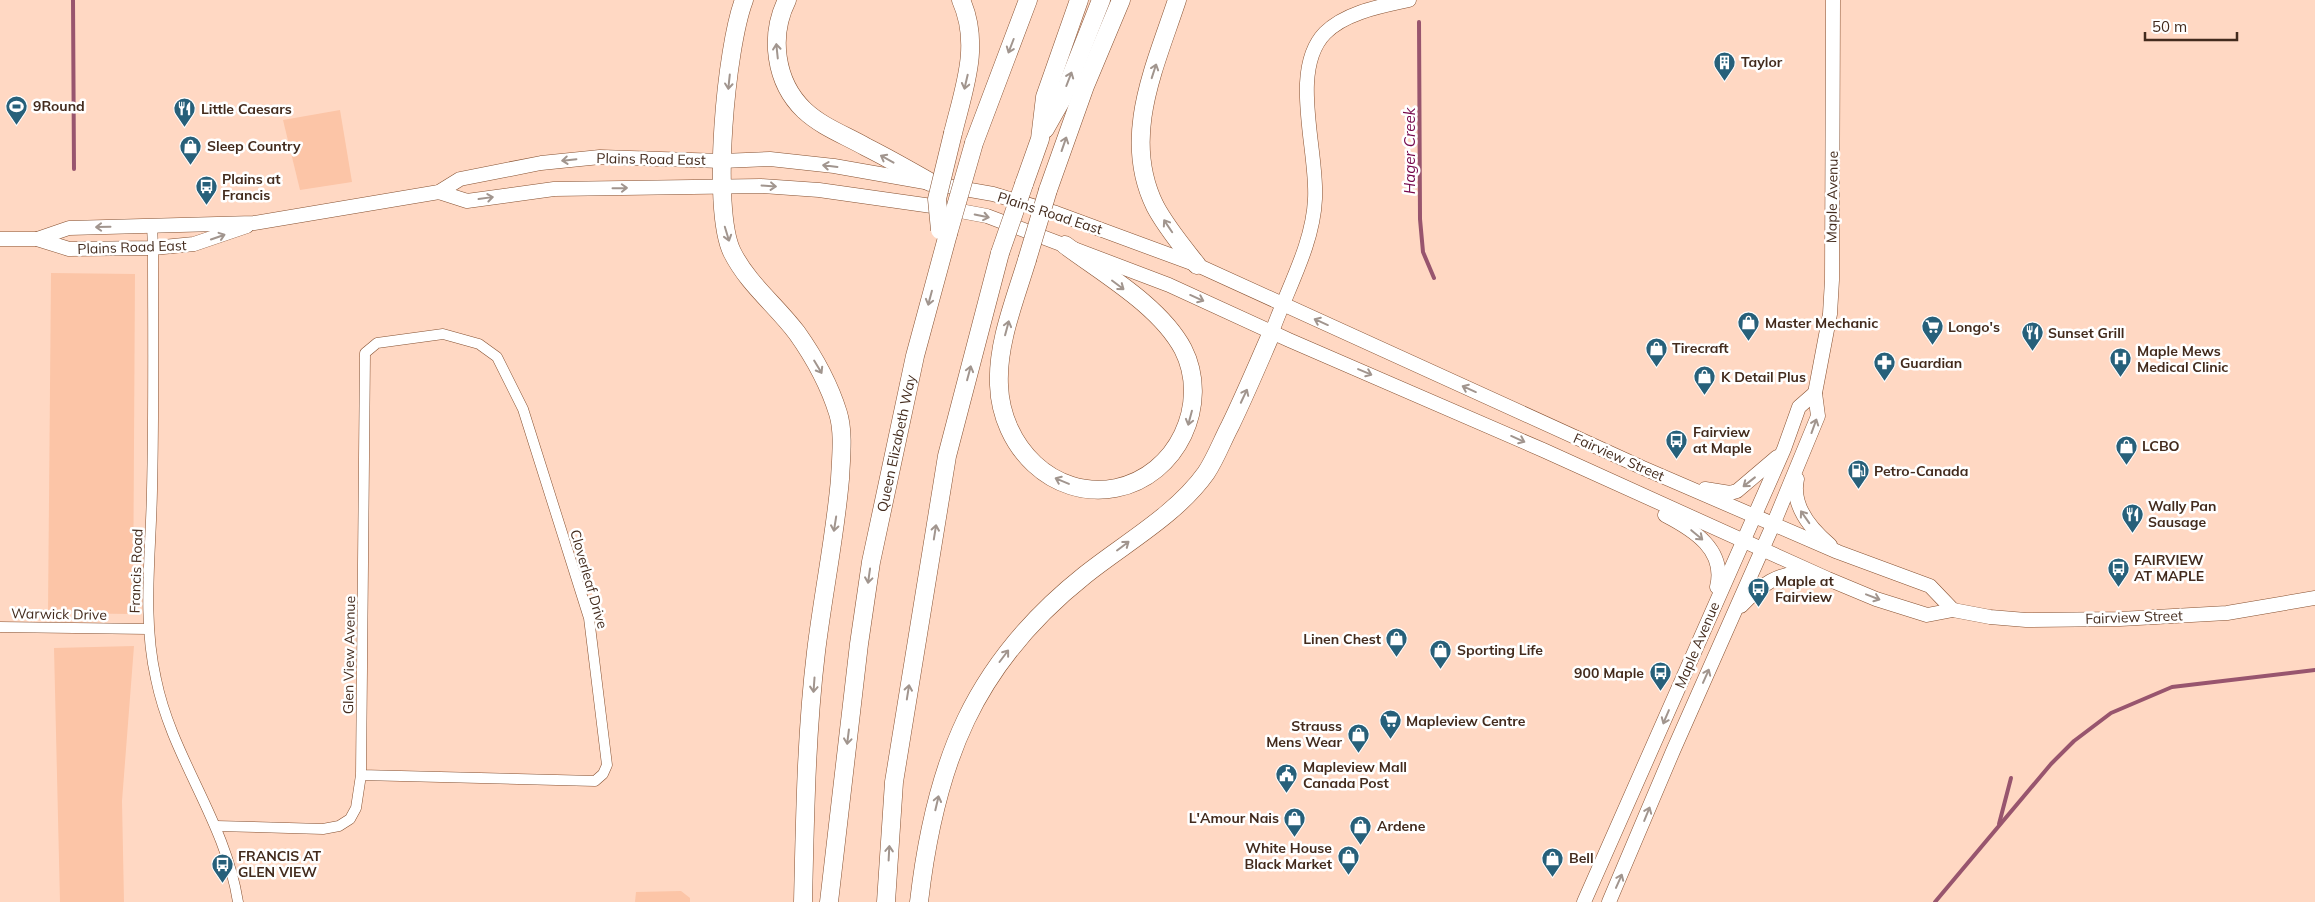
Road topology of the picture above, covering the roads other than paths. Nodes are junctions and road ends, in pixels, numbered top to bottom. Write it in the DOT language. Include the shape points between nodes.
graph roads {
  1 [pos="744,0"];
  2 [pos="787,0"];
  3 [pos="961,0"];
  4 [pos="1028,0"];
  5 [pos="1079,0"];
  6 [pos="1101,0"];
  7 [pos="1121,0"];
  8 [pos="1177,0"];
  9 [pos="1409,0"];
  10 [pos="1833,0"];
  11 [pos="1040,138"];
  12 [pos="722,160"];
  13 [pos="930,182"];
  14 [pos="720,186"];
  15 [pos="439,192"];
  16 [pos="254,223"];
  17 [pos="152,225"];
  18 [pos="944,232"];
  19 [pos="0,239"];
  20 [pos="37,239"];
  21 [pos="1065,245"];
  22 [pos="153,248"];
  23 [pos="1197,265"];
  24 [pos="1281,305"];
  25 [pos="1272,332"];
  26 [pos="365,353"];
  27 [pos="1815,393"];
  28 [pos="1784,449"];
  29 [pos="1802,456"];
  30 [pos="1667,478"];
  31 [pos="1611,482"];
  32 [pos="1753,516"];
  33 [pos="1773,525"];
  34 [pos="1742,541"];
  35 [pos="1762,550"];
  36 [pos="1838,552"];
  37 [pos="1828,579"];
  38 [pos="2315,598"];
  39 [pos="1713,608"];
  40 [pos="1953,610"];
  41 [pos="1732,616"];
  42 [pos="0,627"];
  43 [pos="148,629"];
  44 [pos="361,775"];
  45 [pos="216,826"];
  46 [pos="238,902"];
  47 [pos="803,902"];
  48 [pos="829,902"];
  49 [pos="886,902"];
  50 [pos="918,902"];
  51 [pos="1584,902"];
  52 [pos="1609,902"];
  1 -- 12 [label="highway, one-way" via="734,37"];
  13 -- 2 [label="highway, one-way" via="834,131 804,110 786,86 777,55 778,28"];
  3 -- 18 [label="highway, one-way, bridge" via="972,46 937,199"];
  4 -- 18 [label="highway, Queen Elizabeth Way, one-way, bridge"];
  5 -- 11 [label="highway" via="1045,97"];
  11 -- 6 [label="highway, one-way" via="1062,99"];
  21 -- 7 [label="highway, one-way, bridge" via="1149,308 1175,337 1188,363 1193,402 1186,432 1160,466 1132,483 1102,489 1076,486 1037,466 1013,440 1001,408 999,370 1006,333 1048,190 1085,86"];
  23 -- 8 [label="highway, one-way" via="1156,207 1144,178 1140,148 1143,104"];
  9 -- 24 [label="main road" via="1346,19 1325,32 1313,50 1307,96 1315,184 1314,211 1303,251"];
  10 -- 27 [label="main road, Maple Avenue" via="1832,288"];
  49 -- 11 [label="highway, one-way, bridge" via="894,782 947,456 1000,253"];
  13 -- 12 [label="main road, Plains Road East, one-way" via="770,159"];
  12 -- 14 [label="highway"];
  12 -- 15 [label="main road, Plains Road East, one-way" via="600,157 541,163 460,179"];
  13 -- 23 [label="main road, Plains Road East" via="993,194 1056,213"];
  15 -- 14 [label="main road, Plains Road East, one-way" via="466,201 554,189"];
  14 -- 21 [label="main road, Plains Road East, one-way" via="819,190 939,207 988,216"];
  14 -- 47 [label="highway, one-way" via="724,225 732,251 753,284 796,333 821,372 839,415 838,502 816,653 806,790"];
  15 -- 16 [label="main road, Plains Road East"];
  16 -- 17 [label="main road, Plains Road East"];
  22 -- 16 [label="main road, Plains Road East, one-way" via="194,244"];
  17 -- 20 [label="main road, Plains Road East, one-way" via="69,228"];
  17 -- 22 [label="street, Francis Road"];
  18 -- 48 [label="highway, Queen Elizabeth Way, one-way" via="871,562"];
  19 -- 20 [label="main road, Plains Road East"];
  20 -- 22 [label="main road, Plains Road East" via="69,249"];
  21 -- 25 [label="main road, Plains Road East, one-way"];
  22 -- 43 [label="street, Francis Road"];
  23 -- 24 [label="main road, Plains Road East"];
  24 -- 25 [label="main road"];
  30 -- 24 [label="main road, Fairview Street, one-way"];
  25 -- 31 [label="main road, Fairview Street, one-way"];
  50 -- 25 [label="highway, one-way" via="947,766 962,725 980,690 1046,607 1184,498 1206,473"];
  26 -- 44 [label="street, Glen View Avenue"];
  26 -- 44 [label="street, Cloverleaf Drive" via="377,343 443,334 479,344 496,358 523,409 589,618 608,765 595,780"];
  27 -- 28 [label="main road, Maple Avenue" via="1799,407"];
  29 -- 27 [label="main road, Maple Avenue, one-way" via="1818,416"];
  28 -- 30 [label="main road, one-way" via="1759,474 1730,493 1715,492"];
  28 -- 32 [label="main road, Maple Avenue"];
  29 -- 33 [label="main road, Maple Avenue"];
  36 -- 29 [label="main road, one-way" via="1816,532 1795,498"];
  30 -- 32 [label="main road, Fairview Street"];
  31 -- 34 [label="main road, Fairview Street"];
  31 -- 39 [label="main road, one-way" via="1696,532 1707,544 1720,575"];
  32 -- 33 [label="main road, Fairview Street"];
  32 -- 34 [label="main road, Maple Avenue"];
  33 -- 35 [label="main road, Maple Avenue"];
  33 -- 36 [label="main road, Fairview Street"];
  34 -- 35 [label="main road, Fairview Street"];
  34 -- 39 [label="main road, Maple Avenue"];
  35 -- 37 [label="main road, Fairview Street"];
  35 -- 41 [label="main road, Maple Avenue"];
  36 -- 40 [label="main road, Fairview Street" via="1930,586"];
  37 -- 40 [label="main road, Fairview Street, one-way" via="1927,615"];
  37 -- 41 [label="main road" via="1798,573 1783,574 1753,594"];
  38 -- 40 [label="main road, Fairview Street" via="2227,613 2120,619 2026,620"];
  39 -- 51 [label="main road, Maple Avenue, one-way"];
  52 -- 41 [label="main road, Maple Avenue, one-way"];
  42 -- 43 [label="street, Warwick Drive"];
  43 -- 45 [label="street, Francis Road" via="155,678 166,720"];
  44 -- 45 [label="street, Glen View Avenue" via="356,808 350,819 339,826 323,829"];
  45 -- 46 [label="street, Francis Road"];
}
